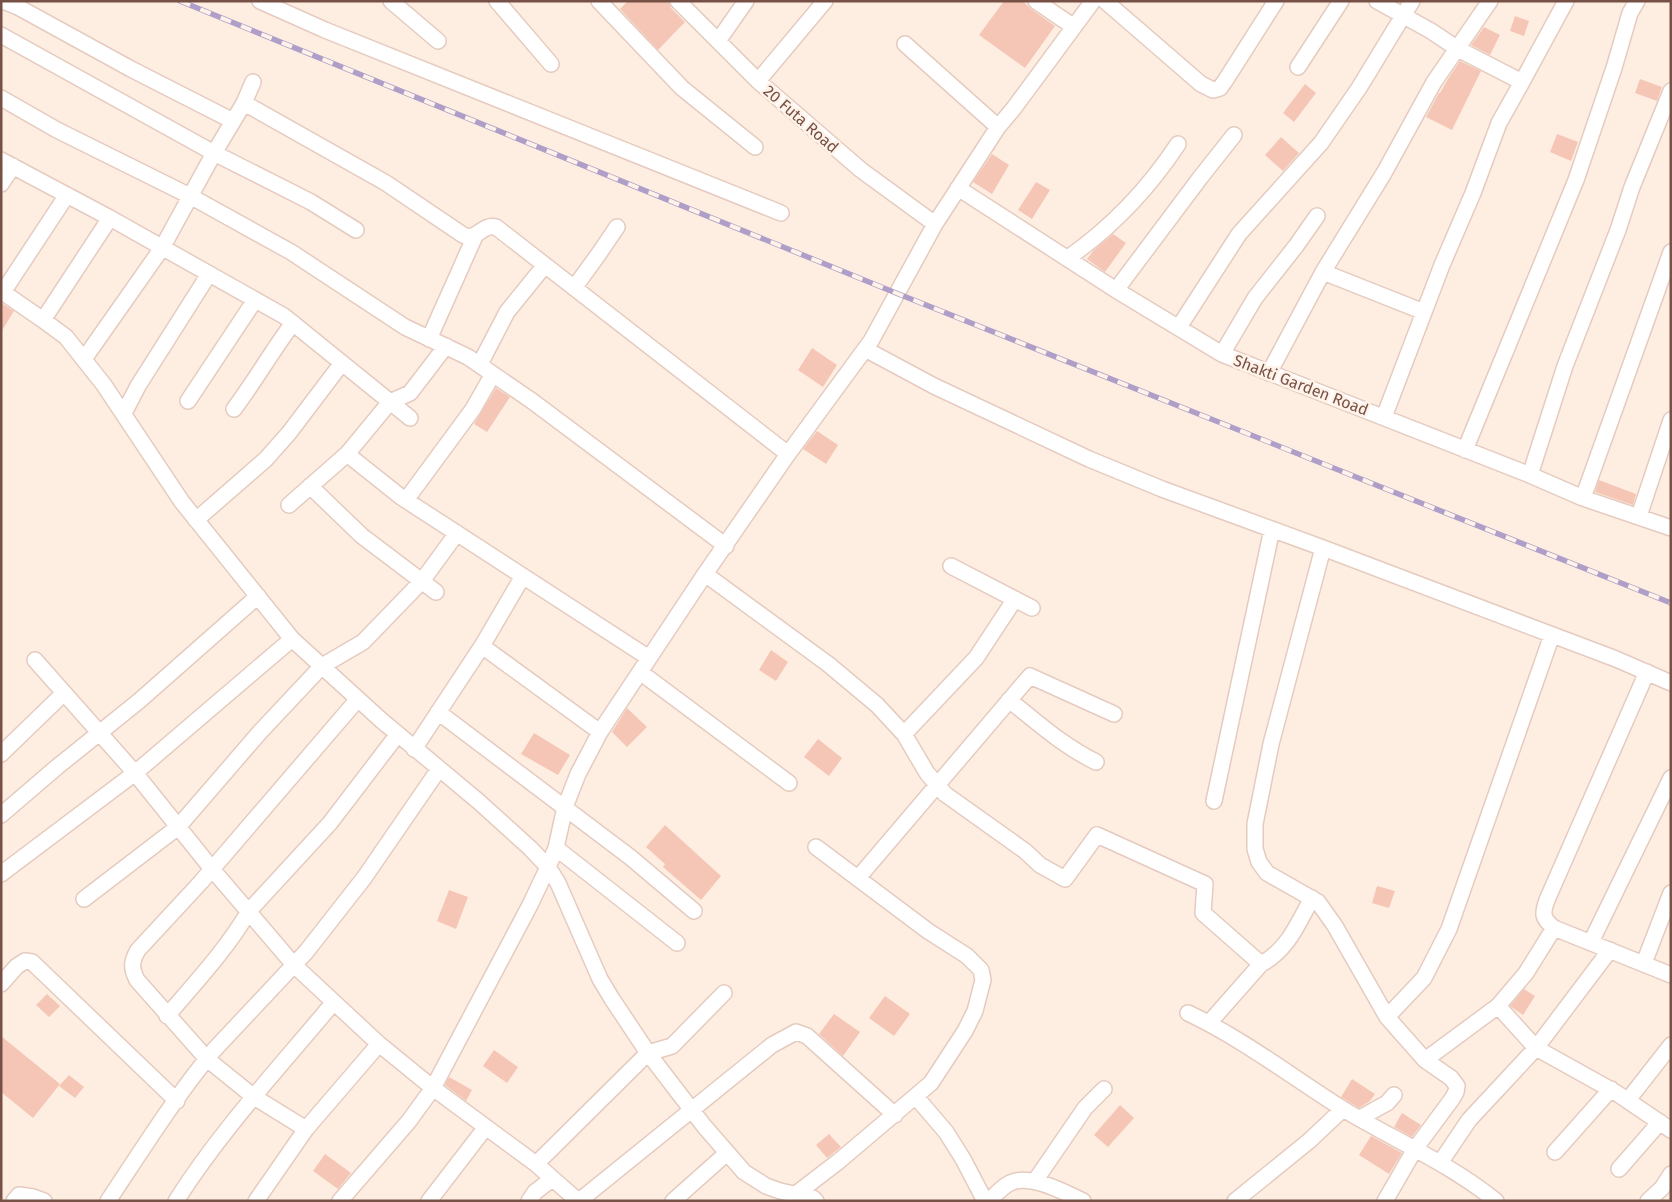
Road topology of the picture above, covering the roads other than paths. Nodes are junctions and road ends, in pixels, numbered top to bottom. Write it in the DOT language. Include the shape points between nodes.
graph roads {
  1 [pos="3,1"];
  2 [pos="260,1"];
  3 [pos="392,1"];
  4 [pos="497,1"];
  5 [pos="598,1"];
  6 [pos="678,1"];
  7 [pos="746,1"];
  8 [pos="825,1"];
  9 [pos="1036,1"];
  10 [pos="1093,1"];
  11 [pos="1105,1"];
  12 [pos="1276,1"];
  13 [pos="1341,1"];
  14 [pos="1377,1"];
  15 [pos="1412,1"];
  16 [pos="1490,1"];
  17 [pos="1566,1"];
  18 [pos="1637,1"];
  19 [pos="1402,16"];
  20 [pos="1074,27"];
  21 [pos="1,35"];
  22 [pos="438,41"];
  23 [pos="718,41"];
  24 [pos="905,44"];
  25 [pos="1458,49"];
  26 [pos="551,64"];
  27 [pos="1298,68"];
  28 [pos="253,82"];
  29 [pos="758,82"];
  30 [pos="1522,82"];
  31 [pos="1671,90"];
  32 [pos="1,98"];
  33 [pos="244,103"];
  34 [pos="233,121"];
  35 [pos="998,127"];
  36 [pos="1234,136"];
  37 [pos="1178,144"];
  38 [pos="755,147"];
  39 [pos="214,152"];
  40 [pos="7,163"];
  41 [pos="1,184"];
  42 [pos="958,188"];
  43 [pos="67,195"];
  44 [pos="190,196"];
  45 [pos="781,212"];
  46 [pos="1317,216"];
  47 [pos="110,218"];
  48 [pos="935,224"];
  49 [pos="617,227"];
  50 [pos="356,230"];
  51 [pos="475,236"];
  52 [pos="162,248"];
  53 [pos="1671,252"];
  54 [pos="1068,258"];
  55 [pos="545,265"];
  56 [pos="1324,272"];
  57 [pos="209,274"];
  58 [pos="574,288"];
  59 [pos="1116,290"];
  60 [pos="2,291"];
  61 [pos="255,300"];
  62 [pos="1424,312"];
  63 [pos="44,320"];
  64 [pos="293,323"];
  65 [pos="1179,328"];
  66 [pos="429,339"];
  67 [pos="446,346"];
  68 [pos="866,349"];
  69 [pos="1222,354"];
  70 [pos="84,360"];
  71 [pos="342,363"];
  72 [pos="480,364"];
  73 [pos="1269,373"];
  74 [pos="494,374"];
  75 [pos="188,401"];
  76 [pos="390,402"];
  77 [pos="234,409"];
  78 [pos="124,413"];
  79 [pos="1384,417"];
  80 [pos="410,418"];
  81 [pos="1671,420"];
  82 [pos="1465,450"];
  83 [pos="347,454"];
  84 [pos="788,454"];
  85 [pos="1530,475"];
  86 [pos="310,486"];
  87 [pos="1583,498"];
  88 [pos="406,500"];
  89 [pos="289,505"];
  90 [pos="1639,516"];
  91 [pos="196,520"];
  92 [pos="1671,528"];
  93 [pos="1272,529"];
  94 [pos="456,533"];
  95 [pos="726,546"];
  96 [pos="1323,548"];
  97 [pos="951,566"];
  98 [pos="705,574"];
  99 [pos="523,576"];
  100 [pos="422,582"];
  101 [pos="436,592"];
  102 [pos="258,596"];
  103 [pos="1015,599"];
  104 [pos="1032,608"];
  105 [pos="1552,635"];
  106 [pos="292,639"];
  107 [pos="482,646"];
  108 [pos="649,658"];
  109 [pos="35,660"];
  110 [pos="322,666"];
  111 [pos="640,672"];
  112 [pos="1647,672"];
  113 [pos="1671,683"];
  114 [pos="64,693"];
  115 [pos="358,699"];
  116 [pos="1009,700"];
  117 [pos="438,712"];
  118 [pos="1114,714"];
  119 [pos="600,732"];
  120 [pos="99,733"];
  121 [pos="398,734"];
  122 [pos="904,734"];
  123 [pos="414,748"];
  124 [pos="1,754"];
  125 [pos="1096,762"];
  126 [pos="440,769"];
  127 [pos="135,773"];
  128 [pos="1671,778"];
  129 [pos="789,783"];
  130 [pos="936,784"];
  131 [pos="1214,802"];
  132 [pos="566,807"];
  133 [pos="1,815"];
  134 [pos="178,827"];
  135 [pos="816,847"];
  136 [pos="556,848"];
  137 [pos="548,867"];
  138 [pos="212,869"];
  139 [pos="1,874"];
  140 [pos="858,878"];
  141 [pos="1671,893"];
  142 [pos="1312,898"];
  143 [pos="84,899"];
  144 [pos="248,911"];
  145 [pos="694,911"];
  146 [pos="1554,928"];
  147 [pos="1591,942"];
  148 [pos="678,943"];
  149 [pos="1610,950"];
  150 [pos="1644,963"];
  151 [pos="1261,964"];
  152 [pos="294,965"];
  153 [pos="1671,975"];
  154 [pos="1,984"];
  155 [pos="724,993"];
  156 [pos="334,1003"];
  157 [pos="1498,1006"];
  158 [pos="1188,1013"];
  159 [pos="167,1016"];
  160 [pos="1387,1017"];
  161 [pos="1209,1023"];
  162 [pos="379,1044"];
  163 [pos="1671,1045"];
  164 [pos="1536,1048"];
  165 [pos="648,1053"];
  166 [pos="207,1059"];
  167 [pos="1425,1060"];
  168 [pos="433,1088"];
  169 [pos="1104,1089"];
  170 [pos="1610,1089"];
  171 [pos="1394,1095"];
  172 [pos="254,1097"];
  173 [pos="916,1097"];
  174 [pos="1628,1100"];
  175 [pos="177,1101"];
  176 [pos="1344,1109"];
  177 [pos="692,1111"];
  178 [pos="895,1114"];
  179 [pos="1360,1118"];
  180 [pos="1666,1126"];
  181 [pos="486,1127"];
  182 [pos="306,1129"];
  183 [pos="1416,1149"];
  184 [pos="1555,1152"];
  185 [pos="727,1153"];
  186 [pos="1440,1163"];
  187 [pos="536,1164"];
  188 [pos="1620,1169"];
  189 [pos="1671,1174"];
  190 [pos="552,1178"];
  191 [pos="1035,1181"];
  192 [pos="1666,1192"];
  193 [pos="796,1194"];
  194 [pos="1076,1199"];
  195 [pos="14,1201"];
  196 [pos="44,1201"];
  197 [pos="108,1201"];
  198 [pos="176,1201"];
  199 [pos="256,1201"];
  200 [pos="340,1201"];
  201 [pos="429,1201"];
  202 [pos="529,1201"];
  203 [pos="578,1201"];
  204 [pos="673,1201"];
  205 [pos="816,1201"];
  206 [pos="985,1201"];
  207 [pos="989,1201"];
  208 [pos="1235,1201"];
  209 [pos="1385,1201"];
  210 [pos="1496,1201"];
  211 [pos="1648,1201"];
  1 -- 34 [label="street"];
  2 -- 45 [label="street"];
  3 -- 22 [label="street"];
  4 -- 26 [label="street"];
  5 -- 38 [label="street" via="682,88"];
  6 -- 23 [label="street, 20 Futa Road"];
  7 -- 23 [label="street"];
  8 -- 29 [label="street"];
  9 -- 20 [label="street"];
  10 -- 20 [label="street"];
  11 -- 12 [label="street" via="1201,84 1213,90 1220,88 1225,81"];
  13 -- 27 [label="street"];
  14 -- 19 [label="street"];
  15 -- 19 [label="street"];
  16 -- 25 [label="street"];
  17 -- 30 [label="street"];
  18 -- 82 [label="street" via="1630,13 1576,180"];
  19 -- 25 [label="street"];
  19 -- 65 [label="street" via="1384,50 1321,143 1239,234"];
  20 -- 35 [label="street"];
  21 -- 39 [label="street"];
  23 -- 29 [label="street, 20 Futa Road"];
  24 -- 35 [label="street"];
  25 -- 30 [label="street"];
  25 -- 56 [label="street" via="1434,82 1384,174"];
  28 -- 33 [label="street"];
  29 -- 48 [label="street, 20 Futa Road" via="861,170"];
  30 -- 62 [label="street" via="1499,123"];
  31 -- 85 [label="street" via="1565,366"];
  32 -- 44 [label="street" via="57,130"];
  33 -- 34 [label="street"];
  33 -- 51 [label="street" via="386,182 463,236"];
  34 -- 39 [label="street"];
  35 -- 42 [label="street"];
  36 -- 59 [label="street"];
  37 -- 54 [label="street" via="1140,195 1081,250"];
  39 -- 44 [label="street"];
  39 -- 50 [label="street" via="311,202"];
  40 -- 41 [label="street"];
  40 -- 43 [label="street"];
  42 -- 48 [label="street"];
  42 -- 54 [label="street, Shakti Garden Road"];
  43 -- 47 [label="street"];
  43 -- 60 [label="street"];
  44 -- 52 [label="street"];
  44 -- 66 [label="street" via="291,252"];
  46 -- 69 [label="street" via="1255,298"];
  47 -- 52 [label="street"];
  47 -- 63 [label="street"];
  48 -- 68 [label="street"];
  49 -- 58 [label="street"];
  51 -- 55 [label="street" via="486,227 496,227"];
  51 -- 66 [label="street"];
  52 -- 57 [label="street"];
  52 -- 70 [label="street"];
  53 -- 87 [label="street"];
  54 -- 59 [label="street, Shakti Garden Road"];
  55 -- 58 [label="street"];
  55 -- 72 [label="street" via="508,312"];
  56 -- 62 [label="street"];
  56 -- 73 [label="street"];
  57 -- 61 [label="street"];
  57 -- 78 [label="street"];
  58 -- 84 [label="street"];
  59 -- 65 [label="street, Shakti Garden Road"];
  60 -- 63 [label="street"];
  61 -- 64 [label="street"];
  61 -- 75 [label="street"];
  62 -- 79 [label="street"];
  63 -- 70 [label="street" via="66,337"];
  64 -- 71 [label="street"];
  64 -- 77 [label="street"];
  65 -- 69 [label="street, Shakti Garden Road"];
  66 -- 67 [label="street"];
  67 -- 72 [label="street"];
  67 -- 76 [label="street" via="410,393"];
  68 -- 84 [label="street"];
  68 -- 93 [label="street" via="934,386 1089,459"];
  69 -- 73 [label="street, Shakti Garden Road"];
  70 -- 78 [label="street"];
  71 -- 76 [label="street"];
  71 -- 91 [label="street" via="266,459"];
  72 -- 74 [label="street"];
  73 -- 79 [label="street, Shakti Garden Road"];
  74 -- 88 [label="street" via="473,409"];
  74 -- 95 [label="street"];
  76 -- 80 [label="street"];
  76 -- 83 [label="street"];
  78 -- 91 [label="street"];
  79 -- 82 [label="street, Shakti Garden Road"];
  81 -- 90 [label="street"];
  82 -- 85 [label="street, Shakti Garden Road"];
  83 -- 86 [label="street"];
  83 -- 88 [label="street"];
  84 -- 95 [label="street"];
  85 -- 87 [label="street, Shakti Garden Road"];
  86 -- 89 [label="street"];
  86 -- 100 [label="street" via="362,536"];
  87 -- 90 [label="street, Shakti Garden Road"];
  88 -- 94 [label="street"];
  90 -- 92 [label="street, Shakti Garden Road"];
  91 -- 102 [label="street"];
  93 -- 96 [label="street"];
  93 -- 131 [label="street"];
  94 -- 99 [label="street"];
  94 -- 100 [label="street"];
  95 -- 98 [label="street"];
  96 -- 105 [label="street"];
  96 -- 142 [label="street" via="1271,744 1255,824 1255,849 1267,873"];
  97 -- 103 [label="street"];
  98 -- 108 [label="street"];
  98 -- 122 [label="street" via="828,664 877,705"];
  99 -- 107 [label="street"];
  99 -- 108 [label="street"];
  100 -- 101 [label="street"];
  100 -- 110 [label="street" via="363,642"];
  102 -- 106 [label="street"];
  102 -- 120 [label="street"];
  103 -- 104 [label="street"];
  103 -- 122 [label="street" via="976,658"];
  105 -- 112 [label="street"];
  105 -- 160 [label="street" via="1449,929 1424,978"];
  106 -- 110 [label="street"];
  106 -- 127 [label="street"];
  107 -- 117 [label="street"];
  107 -- 119 [label="street"];
  108 -- 111 [label="street"];
  109 -- 114 [label="street"];
  110 -- 115 [label="street"];
  110 -- 134 [label="street"];
  111 -- 119 [label="street"];
  111 -- 129 [label="street"];
  112 -- 113 [label="street"];
  112 -- 146 [label="street" via="1547,900 1543,912 1545,921"];
  114 -- 120 [label="street"];
  114 -- 124 [label="street"];
  115 -- 121 [label="street"];
  115 -- 138 [label="street"];
  116 -- 118 [label="street" via="1030,676"];
  116 -- 125 [label="street" via="1060,741"];
  116 -- 130 [label="street"];
  117 -- 123 [label="street"];
  117 -- 132 [label="street"];
  119 -- 132 [label="street" via="578,774"];
  120 -- 127 [label="street"];
  120 -- 133 [label="street"];
  121 -- 123 [label="street"];
  121 -- 144 [label="street" via="330,823"];
  122 -- 130 [label="street"];
  123 -- 126 [label="street"];
  126 -- 137 [label="street"];
  126 -- 152 [label="street" via="364,878"];
  127 -- 134 [label="street"];
  127 -- 139 [label="street"];
  128 -- 147 [label="street"];
  130 -- 140 [label="street"];
  130 -- 151 [label="street" via="1040,865 1065,879 1097,835 1205,884 1203,913"];
  132 -- 136 [label="street"];
  132 -- 145 [label="street"];
  134 -- 138 [label="street"];
  134 -- 143 [label="street"];
  135 -- 140 [label="street"];
  136 -- 137 [label="street"];
  136 -- 148 [label="street"];
  137 -- 165 [label="street" via="600,979"];
  137 -- 168 [label="street"];
  138 -- 144 [label="street"];
  138 -- 159 [label="street" via="132,960 137,980"];
  140 -- 173 [label="street" via="967,956 981,970 980,995 965,1031 931,1083"];
  141 -- 150 [label="street"];
  142 -- 151 [label="street" via="1288,942"];
  142 -- 160 [label="street" via="1335,926"];
  144 -- 152 [label="street"];
  144 -- 159 [label="street" via="241,925"];
  146 -- 147 [label="street"];
  146 -- 157 [label="street" via="1526,973"];
  147 -- 149 [label="street"];
  149 -- 150 [label="street"];
  149 -- 164 [label="street"];
  150 -- 153 [label="street"];
  151 -- 161 [label="street"];
  152 -- 156 [label="street"];
  152 -- 166 [label="street"];
  154 -- 175 [label="street" via="16,966 25,961 32,962"];
  155 -- 165 [label="street" via="672,1046"];
  156 -- 162 [label="street"];
  156 -- 172 [label="street"];
  157 -- 164 [label="street"];
  157 -- 167 [label="street"];
  158 -- 161 [label="street"];
  159 -- 166 [label="street"];
  160 -- 167 [label="street"];
  161 -- 176 [label="street"];
  162 -- 168 [label="street"];
  162 -- 182 [label="street"];
  163 -- 174 [label="street"];
  164 -- 170 [label="street"];
  164 -- 186 [label="street" via="1469,1120"];
  165 -- 177 [label="street"];
  165 -- 187 [label="street"];
  166 -- 172 [label="street"];
  166 -- 175 [label="street"];
  167 -- 183 [label="street" via="1457,1086 1452,1099"];
  168 -- 181 [label="street"];
  168 -- 200 [label="street"];
  169 -- 191 [label="street" via="1086,1108"];
  170 -- 174 [label="street"];
  170 -- 184 [label="street"];
  171 -- 179 [label="street" via="1387,1103"];
  172 -- 182 [label="street"];
  172 -- 198 [label="street"];
  173 -- 178 [label="street"];
  173 -- 206 [label="street" via="946,1132"];
  174 -- 180 [label="street"];
  175 -- 197 [label="street"];
  176 -- 179 [label="street"];
  176 -- 208 [label="street"];
  177 -- 178 [label="street" via="772,1045 796,1032 808,1036"];
  177 -- 185 [label="street"];
  177 -- 203 [label="street"];
  178 -- 193 [label="street"];
  179 -- 183 [label="street"];
  180 -- 188 [label="street"];
  181 -- 187 [label="street"];
  181 -- 201 [label="street"];
  182 -- 199 [label="street"];
  183 -- 186 [label="street"];
  183 -- 209 [label="street"];
  185 -- 193 [label="street" via="744,1172 766,1186"];
  185 -- 204 [label="street"];
  186 -- 210 [label="street"];
  187 -- 190 [label="street"];
  189 -- 192 [label="street"];
  190 -- 202 [label="street"];
  190 -- 203 [label="street"];
  191 -- 194 [label="street"];
  191 -- 207 [label="street" via="1020,1179 1008,1183"];
  192 -- 211 [label="street"];
  193 -- 205 [label="street"];
  195 -- 196 [label="street" via="19,1195"];
}
